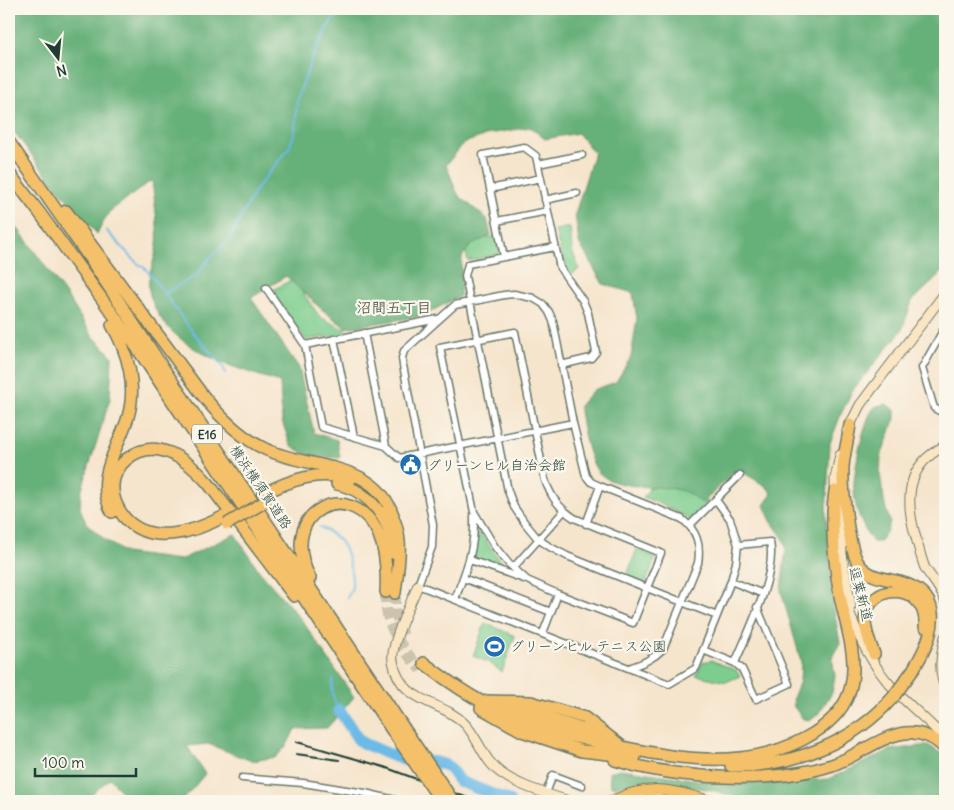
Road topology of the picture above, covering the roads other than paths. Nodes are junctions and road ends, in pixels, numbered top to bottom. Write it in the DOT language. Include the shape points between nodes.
graph roads {
  1 [pos="9,141"];
  2 [pos="582,155"];
  3 [pos="538,164"];
  4 [pos="9,174"];
  5 [pos="541,178"];
  6 [pos="490,188"];
  7 [pos="577,193"];
  8 [pos="545,200"];
  9 [pos="548,211"];
  10 [pos="497,221"];
  11 [pos="555,247"];
  12 [pos="504,257"];
  13 [pos="266,288"];
  14 [pos="945,293"];
  15 [pos="470,302"];
  16 [pos="439,319"];
  17 [pos="945,327"];
  18 [pos="364,334"];
  19 [pos="334,339"];
  20 [pos="478,339"];
  21 [pos="305,345"];
  22 [pos="561,365"];
  23 [pos="945,414"];
  24 [pos="573,424"];
  25 [pos="850,425"];
  26 [pos="534,431"];
  27 [pos="354,437"];
  28 [pos="497,438"];
  29 [pos="386,446"];
  30 [pos="460,446"];
  31 [pos="945,446"];
  32 [pos="420,454"];
  33 [pos="740,475"];
  34 [pos="600,486"];
  35 [pos="835,491"];
  36 [pos="266,497"];
  37 [pos="716,500"];
  38 [pos="564,511"];
  39 [pos="474,512"];
  40 [pos="393,515"];
  41 [pos="225,520"];
  42 [pos="586,524"];
  43 [pos="690,526"];
  44 [pos="538,539"];
  45 [pos="738,545"];
  46 [pos="470,560"];
  47 [pos="513,568"];
  48 [pos="463,578"];
  49 [pos="386,579"];
  50 [pos="527,580"];
  51 [pos="731,581"];
  52 [pos="418,585"];
  53 [pos="647,588"];
  54 [pos="558,594"];
  55 [pos="763,594"];
  56 [pos="455,599"];
  57 [pos="945,601"];
  58 [pos="683,603"];
  59 [pos="757,607"];
  60 [pos="551,612"];
  61 [pos="717,616"];
  62 [pos="543,634"];
  63 [pos="945,637"];
  64 [pos="704,650"];
  65 [pos="874,654"];
  66 [pos="919,654"];
  67 [pos="735,663"];
  68 [pos="629,668"];
  69 [pos="357,678"];
  70 [pos="945,687"];
  71 [pos="892,694"];
  72 [pos="496,709"];
  73 [pos="398,730"];
  74 [pos="945,731"];
  75 [pos="945,739"];
  76 [pos="618,747"];
  77 [pos="945,749"];
  78 [pos="599,754"];
  79 [pos="741,758"];
  80 [pos="242,778"];
  81 [pos="582,786"];
  82 [pos="635,792"];
  83 [pos="546,793"];
  84 [pos="399,801"];
  85 [pos="440,801"];
  86 [pos="453,801"];
  87 [pos="568,801"];
  88 [pos="612,801"];
  89 [pos="681,801"];
  90 [pos="708,801"];
  1 -- 40 [label="highway" via="84,234 204,397 229,424 249,441 274,453 341,470 368,482 386,499"];
  1 -- 73 [label="highway, 横浜横須賀道路 / E16"];
  2 -- 3 [label="street"];
  3 -- 5 [label="street"];
  3 -- 6 [label="street" via="536,156 524,147 483,155"];
  4 -- 41 [label="highway" via="108,318 125,352 131,378 131,400 128,418 105,482 112,512 134,534 159,541 185,540 203,535"];
  4 -- 69 [label="highway, 横浜横須賀道路 / E16" via="131,339"];
  5 -- 6 [label="street"];
  5 -- 8 [label="street"];
  6 -- 10 [label="street"];
  7 -- 8 [label="street"];
  8 -- 9 [label="street"];
  9 -- 10 [label="street"];
  9 -- 11 [label="street"];
  10 -- 12 [label="street"];
  11 -- 12 [label="street"];
  11 -- 22 [label="street" via="560,268 588,313 596,352 591,358"];
  12 -- 15 [label="street" via="468,264 465,276"];
  13 -- 21 [label="street"];
  14 -- 25 [label="street, 逗葉新道" via="860,405"];
  15 -- 16 [label="street" via="455,305"];
  15 -- 20 [label="street"];
  15 -- 22 [label="street" via="514,294 534,298 543,304 553,322"];
  16 -- 18 [label="street"];
  16 -- 32 [label="street" via="409,345 402,358"];
  17 -- 23 [label="street" via="922,368 934,408"];
  18 -- 19 [label="street"];
  18 -- 29 [label="street"];
  19 -- 21 [label="street"];
  19 -- 27 [label="street"];
  20 -- 26 [label="street" via="515,332"];
  20 -- 28 [label="street"];
  20 -- 30 [label="street" via="440,347"];
  21 -- 27 [label="street" via="321,427"];
  22 -- 24 [label="street"];
  24 -- 26 [label="street"];
  24 -- 34 [label="street" via="583,469 591,482"];
  25 -- 35 [label="street, 逗葉新道" via="840,452"];
  25 -- 65 [label="street, 逗葉新道" via="839,482 842,554 851,606"];
  25 -- 66 [label="highway" via="843,466 843,489 853,552 865,571 910,586 925,597 932,610 933,628"];
  26 -- 28 [label="street"];
  26 -- 38 [label="street" via="545,480 555,502"];
  27 -- 29 [label="street"];
  28 -- 30 [label="street"];
  28 -- 44 [label="street" via="514,507"];
  29 -- 32 [label="street" via="399,458"];
  30 -- 32 [label="street"];
  30 -- 39 [label="street"];
  31 -- 57 [label="street" via="926,460 917,472 908,499 925,567"];
  32 -- 52 [label="street" via="434,536"];
  33 -- 37 [label="street"];
  34 -- 42 [label="street"];
  34 -- 43 [label="street" via="682,519"];
  35 -- 75 [label="street, 逗葉新道" via="840,574 858,635 881,675"];
  35 -- 79 [label="highway" via="832,509 837,574 853,662 850,691 840,710 813,734 786,746"];
  36 -- 40 [label="highway" via="282,485 304,478 337,477 369,490"];
  36 -- 41 [label="highway, bridge"];
  36 -- 49 [label="highway" via="321,483 346,486 362,495 379,510 389,531 392,550"];
  37 -- 43 [label="street"];
  37 -- 45 [label="street" via="730,519"];
  38 -- 42 [label="street"];
  38 -- 44 [label="street"];
  39 -- 46 [label="street"];
  39 -- 47 [label="street" via="495,547"];
  40 -- 49 [label="highway" via="400,548 391,592"];
  41 -- 69 [label="highway" via="178,534 146,531 126,519 116,505 114,478 128,458 150,449 176,455 194,468 224,502"];
  42 -- 53 [label="street" via="661,553"];
  43 -- 58 [label="street" via="700,552"];
  44 -- 47 [label="street"];
  44 -- 53 [label="street" via="567,556"];
  45 -- 51 [label="street"];
  45 -- 55 [label="street" via="770,542 770,568"];
  46 -- 48 [label="street"];
  46 -- 50 [label="street"];
  47 -- 50 [label="street"];
  48 -- 56 [label="street"];
  48 -- 60 [label="street"];
  49 -- 73 [label="highway" via="379,536 364,514 338,504 314,513 301,536 305,568"];
  50 -- 54 [label="street"];
  51 -- 55 [label="street"];
  51 -- 61 [label="street"];
  52 -- 56 [label="street"];
  52 -- 83 [label="street" via="393,649 394,664 400,678 419,698 463,722 486,758 500,773"];
  53 -- 54 [label="street" via="633,623"];
  53 -- 58 [label="street"];
  54 -- 60 [label="street"];
  55 -- 59 [label="street"];
  56 -- 62 [label="street"];
  58 -- 61 [label="street"];
  58 -- 68 [label="street" via="663,649 655,657"];
  59 -- 67 [label="street"];
  59 -- 67 [label="street" via="789,684 756,699 742,669"];
  60 -- 62 [label="street"];
  61 -- 64 [label="street"];
  62 -- 68 [label="street"];
  63 -- 70 [label="street" via="940,668"];
  64 -- 67 [label="street"];
  64 -- 68 [label="street" via="696,668 669,684"];
  65 -- 66 [label="highway" via="867,634 868,607 878,597 902,591 919,602 923,610 925,628"];
  65 -- 74 [label="street, 逗葉新道" via="898,686"];
  66 -- 71 [label="highway, bridge" via="913,670"];
  69 -- 73 [label="highway, 横浜横須賀道路 / E16"];
  71 -- 78 [label="highway" via="876,714 846,736 811,753 782,761 717,766"];
  71 -- 79 [label="highway" via="853,724 820,743 778,756"];
  72 -- 72 [label="highway" via="456,694 422,667 443,677"];
  72 -- 76 [label="highway" via="543,728"];
  72 -- 76 [label="highway" via="591,732"];
  72 -- 76 [label="highway" via="514,702 531,702 576,715 600,729"];
  72 -- 78 [label="highway" via="522,731"];
  73 -- 85 [label="highway, 横浜横須賀道路 / E16, bridge"];
  73 -- 86 [label="highway, 横浜横須賀道路 / E16, bridge"];
  76 -- 79 [label="highway" via="678,756"];
  77 -- 78 [label="highway" via="918,733 902,733 830,766 770,776 680,773 631,765"];
  80 -- 84 [label="street" via="303,782"];
  81 -- 83 [label="street" via="553,775"];
  82 -- 88 [label="main road"];
  82 -- 89 [label="street" via="641,800"];
  82 -- 90 [label="main road" via="663,789"];
  83 -- 87 [label="street"];
}
